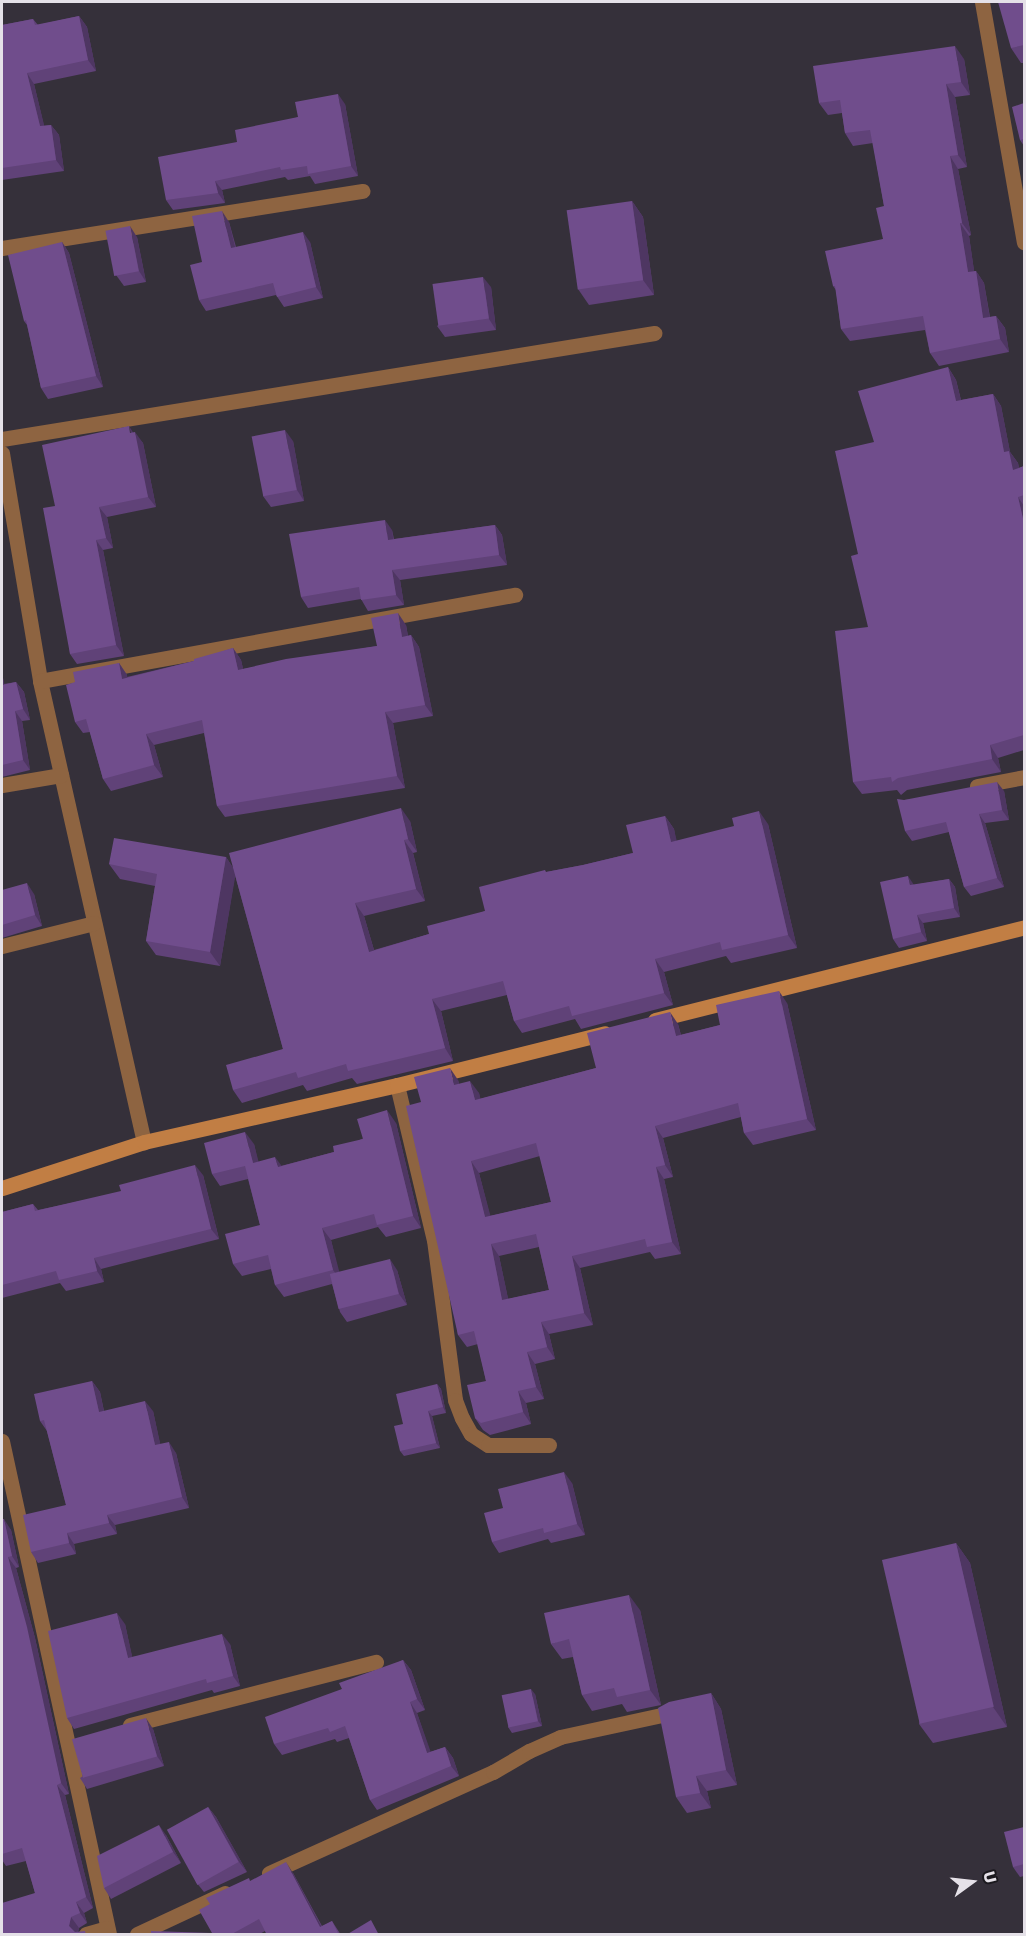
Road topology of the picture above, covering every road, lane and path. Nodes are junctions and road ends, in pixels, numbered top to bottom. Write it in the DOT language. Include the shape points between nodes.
graph roads {
  1 [pos="982,2"];
  2 [pos="363,191"];
  3 [pos="1023,220"];
  4 [pos="1024,242"];
  5 [pos="2,248"];
  6 [pos="654,333"];
  7 [pos="2,439"];
  8 [pos="2,453"];
  9 [pos="515,595"];
  10 [pos="40,681"];
  11 [pos="61,775"];
  12 [pos="1024,777"];
  13 [pos="2,784"];
  14 [pos="967,788"];
  15 [pos="94,923"];
  16 [pos="1024,927"];
  17 [pos="2,945"];
  18 [pos="641,1024"];
  19 [pos="618,1030"];
  20 [pos="397,1085"];
  21 [pos="144,1142"];
  22 [pos="2,1188"];
  23 [pos="2,1441"];
  24 [pos="549,1445"];
  25 [pos="375,1662"];
  26 [pos="671,1713"];
  27 [pos="112,1730"];
  28 [pos="108,1931"];
  29 [pos="86,1935"];
  30 [pos="137,1935"];
  1 -- 3 [label="street"];
  2 -- 5 [label="street"];
  3 -- 4 [label="street"];
  6 -- 7 [label="street"];
  8 -- 10 [label="street"];
  9 -- 10 [label="street"];
  10 -- 11 [label="street"];
  11 -- 13 [label="street"];
  11 -- 15 [label="street"];
  12 -- 14 [label="street"];
  15 -- 17 [label="street"];
  15 -- 21 [label="street"];
  16 -- 18 [label="street"];
  19 -- 20 [label="street"];
  20 -- 21 [label="street"];
  20 -- 24 [label="street" via="436,1250 455,1400 462,1418 471,1434 488,1445"];
  21 -- 22 [label="street"];
  23 -- 28 [label="street" via="72,1740"];
  25 -- 27 [label="street"];
  26 -- 30 [label="street" via="560,1737 493,1772"];
  28 -- 29 [label="street"];
}
